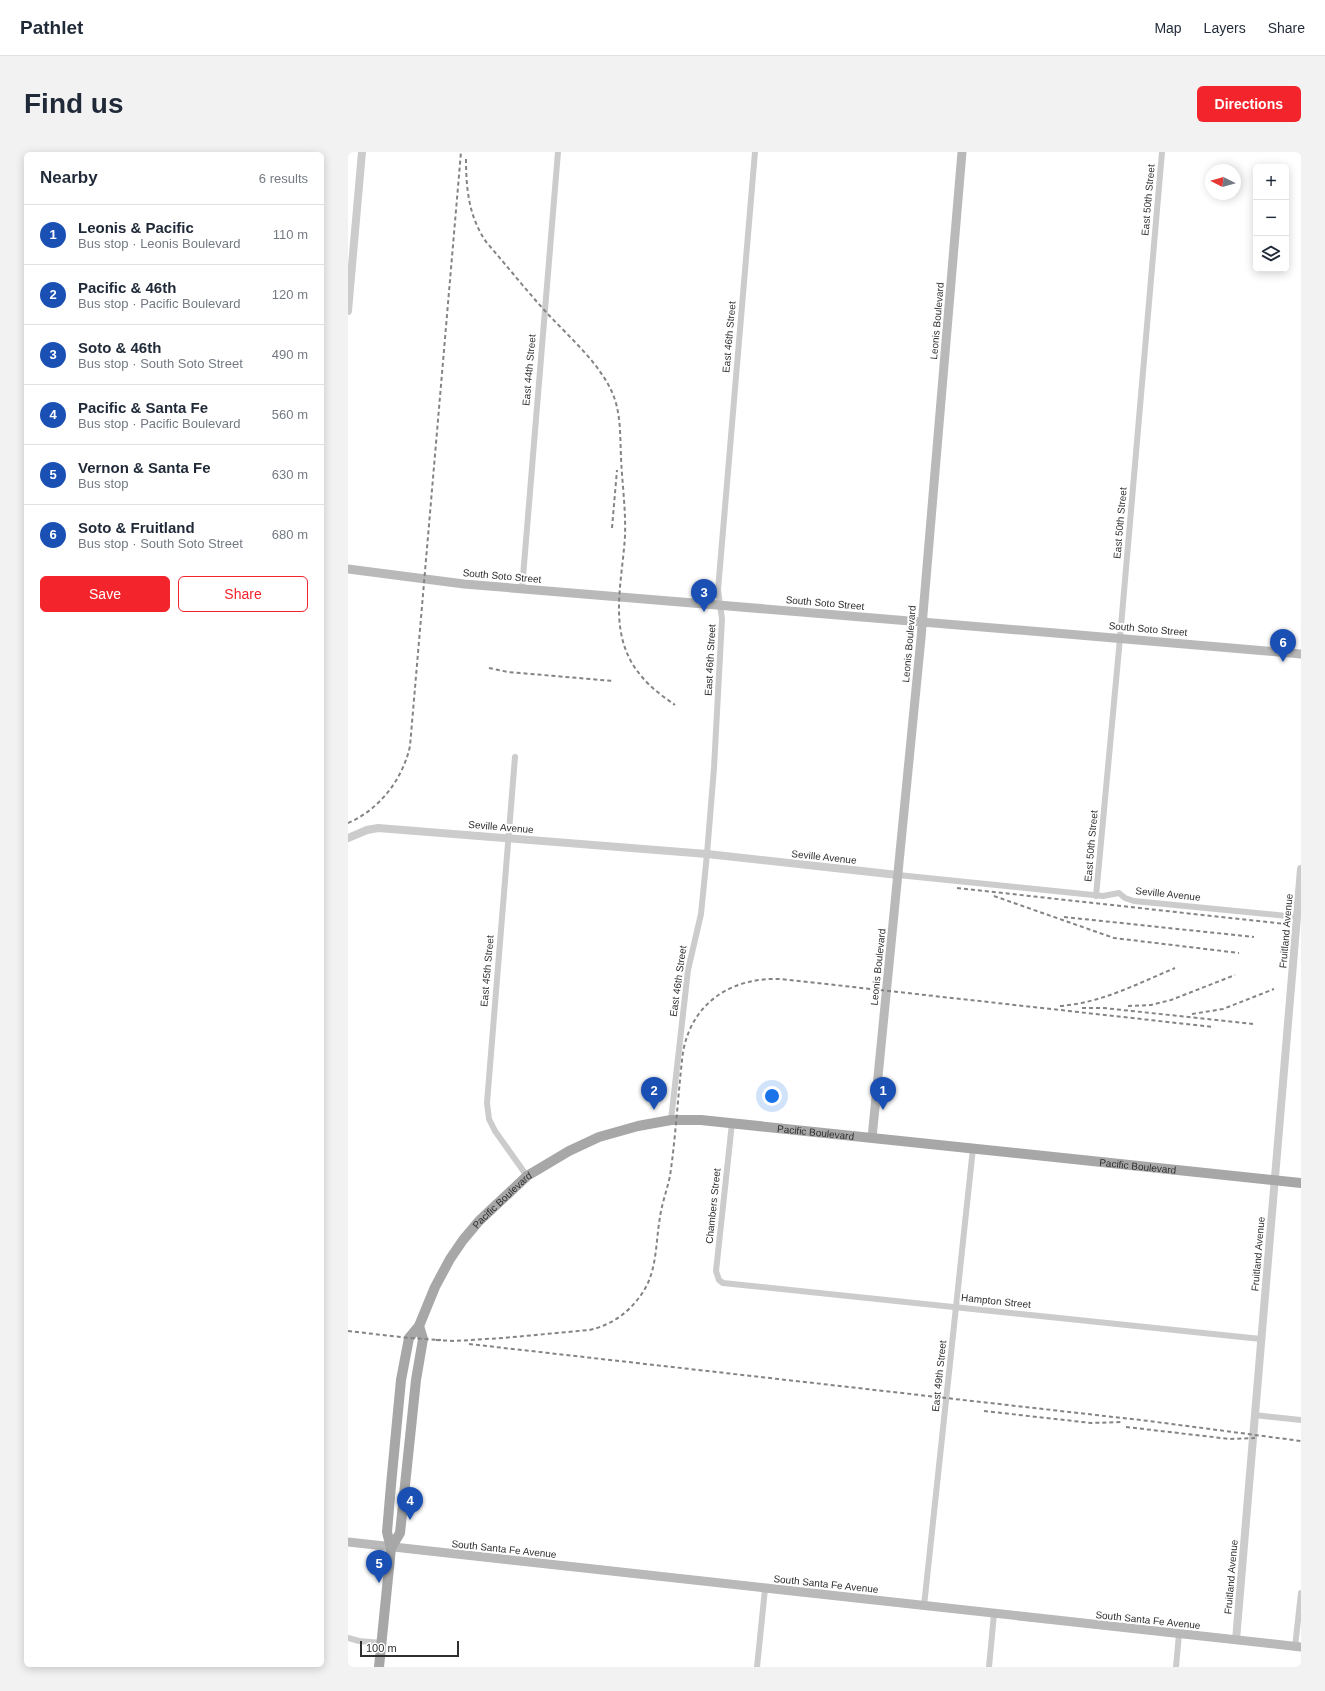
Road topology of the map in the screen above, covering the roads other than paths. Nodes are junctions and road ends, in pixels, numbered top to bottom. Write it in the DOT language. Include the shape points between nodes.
graph roads {
  1 [pos="362,152"];
  2 [pos="558,152"];
  3 [pos="755,152"];
  4 [pos="962,152"];
  5 [pos="1162,152"];
  6 [pos="348,311"];
  7 [pos="348,569"];
  8 [pos="522,589"];
  9 [pos="720,605"];
  10 [pos="922,622"];
  11 [pos="1120,638"];
  12 [pos="1301,654"];
  13 [pos="515,757"];
  14 [pos="348,838"];
  15 [pos="508,838"];
  16 [pos="707,854"];
  17 [pos="1301,869"];
  18 [pos="898,875"];
  19 [pos="1096,896"];
  20 [pos="1297,917"];
  21 [pos="671,1120"];
  22 [pos="732,1123"];
  23 [pos="872,1138"];
  24 [pos="973,1148"];
  25 [pos="527,1176"];
  26 [pos="1274,1180"];
  27 [pos="1301,1183"];
  28 [pos="729,1284"];
  29 [pos="956,1307"];
  30 [pos="419,1326"];
  31 [pos="1261,1339"];
  32 [pos="1254,1415"];
  33 [pos="1301,1420"];
  34 [pos="348,1542"];
  35 [pos="391,1548"];
  36 [pos="765,1589"];
  37 [pos="1301,1593"];
  38 [pos="924,1606"];
  39 [pos="994,1614"];
  40 [pos="1180,1634"];
  41 [pos="348,1638"];
  42 [pos="1236,1640"];
  43 [pos="382,1643"];
  44 [pos="1298,1647"];
  45 [pos="379,1667"];
  46 [pos="757,1667"];
  47 [pos="989,1667"];
  48 [pos="1176,1667"];
  1 -- 6 [label="street"];
  2 -- 8 [label="street, East 44th Street"];
  3 -- 9 [label="street, East 46th Street" via="718,590"];
  4 -- 10 [label="main road, Leonis Boulevard"];
  5 -- 11 [label="street, East 50th Street"];
  7 -- 8 [label="main road, South Soto Street"];
  8 -- 9 [label="main road, South Soto Street"];
  9 -- 10 [label="main road, South Soto Street"];
  9 -- 16 [label="street, East 46th Street" via="722,619"];
  10 -- 11 [label="main road, South Soto Street"];
  10 -- 18 [label="main road, Leonis Boulevard"];
  11 -- 12 [label="main road, South Soto Street"];
  11 -- 19 [label="street, East 50th Street"];
  13 -- 15 [label="street, East 45th Street"];
  14 -- 15 [label="street, Seville Avenue" via="378,828"];
  15 -- 16 [label="street, Seville Avenue"];
  15 -- 25 [label="street, East 45th Street" via="486,1103 489,1119 495,1131"];
  16 -- 18 [label="street, Seville Avenue"];
  16 -- 21 [label="street, East 46th Street" via="701,914 688,970"];
  17 -- 20 [label="street, Fruitland Avenue"];
  18 -- 19 [label="street, Seville Avenue"];
  18 -- 23 [label="main road, Leonis Boulevard"];
  19 -- 20 [label="street, Seville Avenue" via="1119,893 1134,901"];
  20 -- 26 [label="street, Fruitland Avenue"];
  21 -- 22 [label="main road, Pacific Boulevard"];
  21 -- 25 [label="main road, Pacific Boulevard" via="599,1137"];
  22 -- 23 [label="main road, Pacific Boulevard"];
  22 -- 28 [label="street, Chambers Street" via="716,1271 719,1280"];
  23 -- 24 [label="main road, Pacific Boulevard"];
  24 -- 26 [label="main road, Pacific Boulevard"];
  24 -- 29 [label="street, East 49th Street"];
  25 -- 30 [label="main road, Pacific Boulevard" via="478,1221 463,1240 435,1287"];
  26 -- 27 [label="main road, Pacific Boulevard"];
  26 -- 31 [label="street, Fruitland Avenue"];
  28 -- 29 [label="street, Hampton Street"];
  29 -- 31 [label="street, Hampton Street"];
  29 -- 38 [label="street, East 49th Street"];
  30 -- 35 [label="main road" via="423,1339 416,1380 400,1533"];
  30 -- 35 [label="main road, Pacific Boulevard" via="409,1338 401,1380 387,1532"];
  31 -- 32 [label="street, Fruitland Avenue"];
  32 -- 33 [label="street"];
  32 -- 42 [label="street, Fruitland Avenue"];
  34 -- 35 [label="main road, South Santa Fe Avenue"];
  35 -- 36 [label="main road, South Santa Fe Avenue"];
  35 -- 43 [label="main road"];
  36 -- 38 [label="main road, South Santa Fe Avenue"];
  36 -- 46 [label="street"];
  37 -- 44 [label="street"];
  38 -- 39 [label="main road, South Santa Fe Avenue"];
  39 -- 40 [label="main road, South Santa Fe Avenue"];
  39 -- 47 [label="street"];
  40 -- 42 [label="main road, South Santa Fe Avenue"];
  40 -- 48 [label="street"];
  41 -- 43 [label="street"];
  42 -- 44 [label="main road, South Santa Fe Avenue"];
  43 -- 45 [label="main road"];
}
